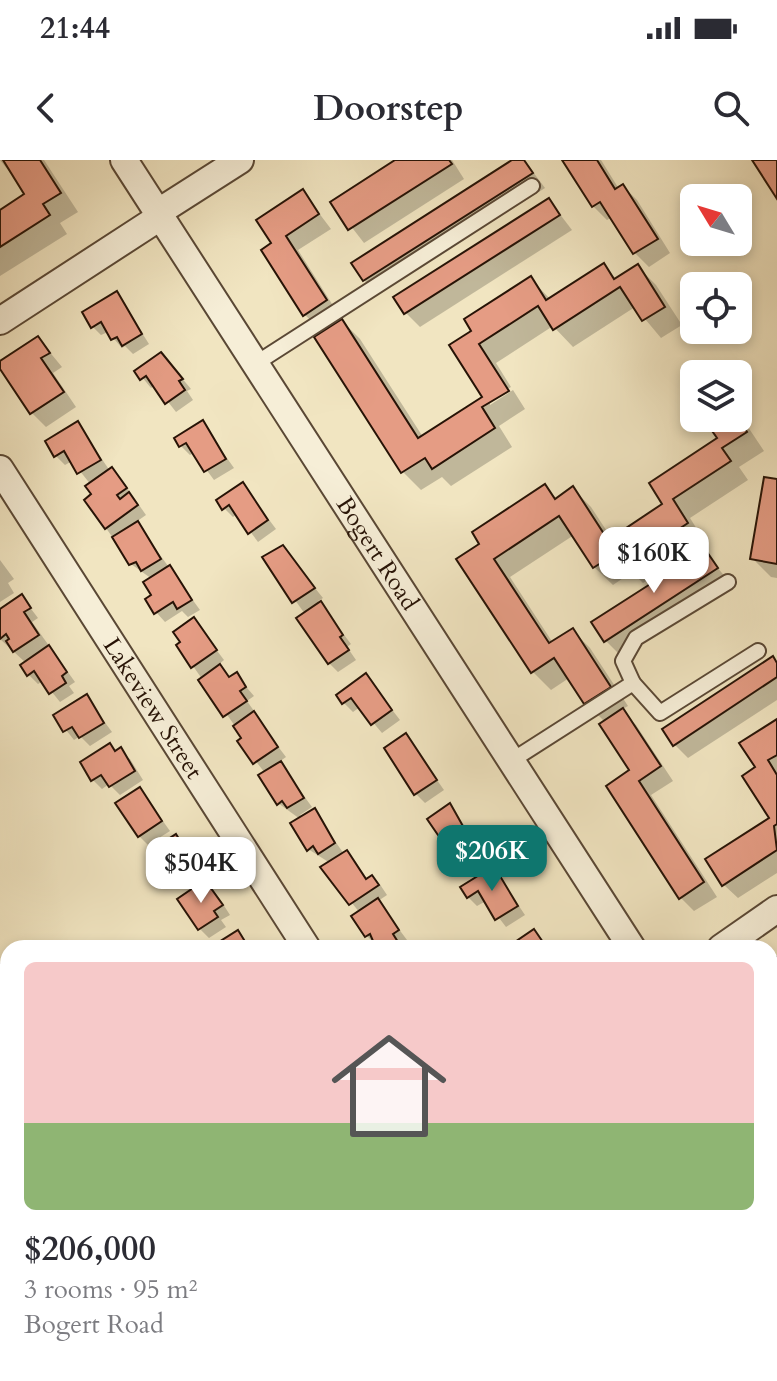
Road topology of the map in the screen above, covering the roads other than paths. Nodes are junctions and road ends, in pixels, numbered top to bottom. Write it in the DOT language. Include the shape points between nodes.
graph roads {
  1 [pos="124,160"];
  2 [pos="240,160"];
  3 [pos="532,186"];
  4 [pos="159,215"];
  5 [pos="0,321"];
  6 [pos="255,364"];
  7 [pos="0,469"];
  8 [pos="728,582"];
  9 [pos="758,651"];
  10 [pos="633,683"];
  11 [pos="511,761"];
  12 [pos="777,909"];
  13 [pos="302,940"];
  14 [pos="627,940"];
  15 [pos="732,940"];
  1 -- 4 [label="street, Bogert Road"];
  2 -- 4 [label="street"];
  3 -- 6 [label="lane"];
  4 -- 5 [label="street"];
  4 -- 6 [label="street, Bogert Road"];
  6 -- 11 [label="street, Bogert Road"];
  7 -- 13 [label="street, Lakeview Street"];
  8 -- 10 [label="lane" via="636,638 623,661"];
  9 -- 10 [label="lane" via="660,713"];
  10 -- 11 [label="lane"];
  11 -- 14 [label="street, Bogert Road"];
  12 -- 15 [label="street"];
}
